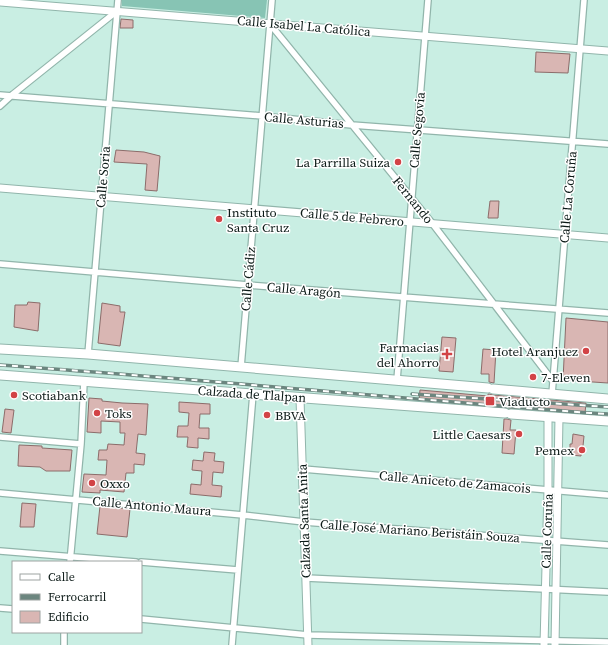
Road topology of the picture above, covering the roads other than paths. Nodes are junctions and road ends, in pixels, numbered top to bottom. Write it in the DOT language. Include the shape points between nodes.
graph roads {
  1 [pos="118,0"];
  2 [pos="272,0"];
  3 [pos="428,0"];
  4 [pos="584,0"];
  5 [pos="0,2"];
  6 [pos="117,11"];
  7 [pos="270,24"];
  8 [pos="425,36"];
  9 [pos="580,49"];
  10 [pos="608,51"];
  11 [pos="0,95"];
  12 [pos="12,95"];
  13 [pos="109,104"];
  14 [pos="0,106"];
  15 [pos="262,116"];
  16 [pos="352,124"];
  17 [pos="418,130"];
  18 [pos="572,142"];
  19 [pos="608,144"];
  20 [pos="0,188"];
  21 [pos="101,197"];
  22 [pos="412,198"];
  23 [pos="254,209"];
  24 [pos="410,222"];
  25 [pos="432,223"];
  26 [pos="564,235"];
  27 [pos="608,238"];
  28 [pos="0,264"];
  29 [pos="95,272"];
  30 [pos="248,286"];
  31 [pos="403,298"];
  32 [pos="495,304"];
  33 [pos="558,310"];
  34 [pos="608,313"];
  35 [pos="0,349"];
  36 [pos="88,354"];
  37 [pos="241,367"];
  38 [pos="0,376"];
  39 [pos="396,380"];
  40 [pos="552,380"];
  41 [pos="84,382"];
  42 [pos="253,394"];
  43 [pos="552,394"];
  44 [pos="300,398"];
  45 [pos="608,399"];
  46 [pos="548,417"];
  47 [pos="559,417"];
  48 [pos="608,421"];
  49 [pos="0,437"];
  50 [pos="82,444"];
  51 [pos="302,469"];
  52 [pos="548,489"];
  53 [pos="558,490"];
  54 [pos="0,494"];
  55 [pos="608,495"];
  56 [pos="76,500"];
  57 [pos="243,515"];
  58 [pos="304,522"];
  59 [pos="546,540"];
  60 [pos="557,541"];
  61 [pos="608,545"];
  62 [pos="0,551"];
  63 [pos="71,559"];
  64 [pos="114,561"];
  65 [pos="142,562"];
  66 [pos="238,570"];
  67 [pos="306,578"];
  68 [pos="545,590"];
  69 [pos="556,590"];
  70 [pos="608,592"];
  71 [pos="0,608"];
  72 [pos="12,609"];
  73 [pos="142,620"];
  74 [pos="233,627"];
  75 [pos="64,633"];
  76 [pos="308,635"];
  77 [pos="608,642"];
  78 [pos="544,643"];
  79 [pos="555,643"];
  80 [pos="64,645"];
  81 [pos="232,645"];
  82 [pos="308,645"];
  1 -- 6 [label="street, Calle Soria"];
  2 -- 7 [label="street, Calle Cádiz"];
  3 -- 8 [label="street, Calle Segovia"];
  4 -- 9 [label="street, Calle La Coruña"];
  5 -- 6 [label="street, Calle Isabel La Católica"];
  6 -- 7 [label="street, Calle Isabel La Católica"];
  6 -- 12 [label="street"];
  6 -- 13 [label="street, Calle Soria"];
  7 -- 8 [label="street, Calle Isabel La Católica"];
  7 -- 15 [label="street, Calle Cádiz"];
  7 -- 16 [label="street, Fernando"];
  8 -- 9 [label="street, Calle Isabel La Católica"];
  8 -- 17 [label="street, Calle Segovia"];
  9 -- 10 [label="street, Calle Isabel La Católica"];
  9 -- 18 [label="street, Calle La Coruña"];
  11 -- 12 [label="street, Calle Asturias"];
  12 -- 13 [label="street, Calle Asturias"];
  12 -- 14 [label="street"];
  13 -- 15 [label="street, Calle Asturias"];
  13 -- 21 [label="street, Calle Soria"];
  15 -- 16 [label="street, Calle Asturias"];
  15 -- 23 [label="street, Calle Cádiz"];
  16 -- 17 [label="street, Calle Asturias"];
  16 -- 22 [label="street, Fernando"];
  17 -- 18 [label="street, Calle Asturias"];
  17 -- 22 [label="street, Calle Segovia"];
  18 -- 19 [label="street, Calle Asturias"];
  18 -- 26 [label="street, Calle La Coruña"];
  20 -- 21 [label="street, Calle 5 de Febrero"];
  21 -- 23 [label="street, Calle 5 de Febrero"];
  21 -- 29 [label="street, Calle Soria"];
  22 -- 24 [label="street, Calle Segovia"];
  22 -- 25 [label="street, Fernando"];
  23 -- 24 [label="street, Calle 5 de Febrero"];
  23 -- 30 [label="street, Calle Cádiz"];
  24 -- 25 [label="street, Calle 5 de Febrero"];
  24 -- 31 [label="street, Calle Segovia"];
  25 -- 26 [label="street, Calle 5 de Febrero"];
  25 -- 32 [label="street, Fernando"];
  26 -- 27 [label="street, Calle 5 de Febrero"];
  26 -- 33 [label="street, Calle La Coruña"];
  28 -- 29 [label="street, Calle Aragón"];
  29 -- 30 [label="street, Calle Aragón"];
  29 -- 36 [label="street, Calle Soria"];
  30 -- 31 [label="street, Calle Aragón"];
  30 -- 37 [label="street, Calle Cádiz"];
  31 -- 32 [label="street, Calle Aragón"];
  31 -- 39 [label="street, Calle Segovia"];
  32 -- 33 [label="street, Calle Aragón"];
  32 -- 40 [label="street, Fernando"];
  33 -- 34 [label="street, Calle Aragón"];
  33 -- 40 [label="street, Calle La Coruña"];
  35 -- 36 [label="highway, Calzada de Tlalpan"];
  36 -- 37 [label="highway, Calzada de Tlalpan"];
  37 -- 39 [label="highway, Calzada de Tlalpan"];
  38 -- 41 [label="highway, Calzada de Tlalpan"];
  39 -- 43 [label="highway, Calzada de Tlalpan"];
  40 -- 43 [label="street, Calle La Coruña"];
  41 -- 42 [label="highway, Calzada de Tlalpan"];
  41 -- 50 [label="street"];
  42 -- 44 [label="highway, Calzada de Tlalpan"];
  42 -- 57 [label="street"];
  43 -- 45 [label="highway, Calzada de Tlalpan"];
  44 -- 46 [label="highway, Calzada de Tlalpan"];
  44 -- 51 [label="street, Calzada Santa Anita"];
  46 -- 47 [label="highway, Calzada de Tlalpan"];
  46 -- 52 [label="street, Calle Coruña"];
  47 -- 48 [label="highway, Calzada de Tlalpan"];
  47 -- 53 [label="street, Calle Coruña"];
  49 -- 50 [label="street"];
  50 -- 56 [label="street"];
  51 -- 52 [label="street, Calle Aniceto de Zamacois"];
  51 -- 58 [label="street, Calzada Santa Anita"];
  52 -- 53 [label="street, Calle Aniceto de Zamacois"];
  52 -- 59 [label="street, Calle Coruña"];
  53 -- 55 [label="street, Calle Aniceto de Zamacois"];
  53 -- 60 [label="street, Calle Coruña"];
  54 -- 56 [label="street, Calle Antonio Maura"];
  56 -- 57 [label="street, Calle Antonio Maura"];
  56 -- 63 [label="street"];
  57 -- 58 [label="street, Calle Antonio Maura"];
  57 -- 66 [label="street"];
  58 -- 59 [label="street, Calle José Mariano Beristáin Souza"];
  58 -- 67 [label="street, Calzada Santa Anita"];
  59 -- 60 [label="street, Calle José Mariano Beristáin Souza"];
  59 -- 68 [label="street, Calle Coruña"];
  60 -- 61 [label="street, Calle José Mariano Beristáin Souza"];
  60 -- 69 [label="street, Calle Coruña"];
  62 -- 63 [label="street"];
  63 -- 64 [label="street"];
  65 -- 66 [label="street"];
  66 -- 74 [label="street"];
  67 -- 68 [label="street"];
  67 -- 76 [label="street, Calzada Santa Anita"];
  68 -- 69 [label="street"];
  68 -- 78 [label="street, Calle Coruña"];
  69 -- 70 [label="street"];
  69 -- 79 [label="street, Calle Coruña"];
  71 -- 72 [label="street"];
  73 -- 74 [label="street"];
  74 -- 76 [label="street"];
  74 -- 81 [label="street"];
  75 -- 80 [label="street"];
  76 -- 78 [label="street"];
  76 -- 82 [label="street, Calzada Santa Anita"];
  77 -- 79 [label="street"];
  78 -- 79 [label="street"];
}
